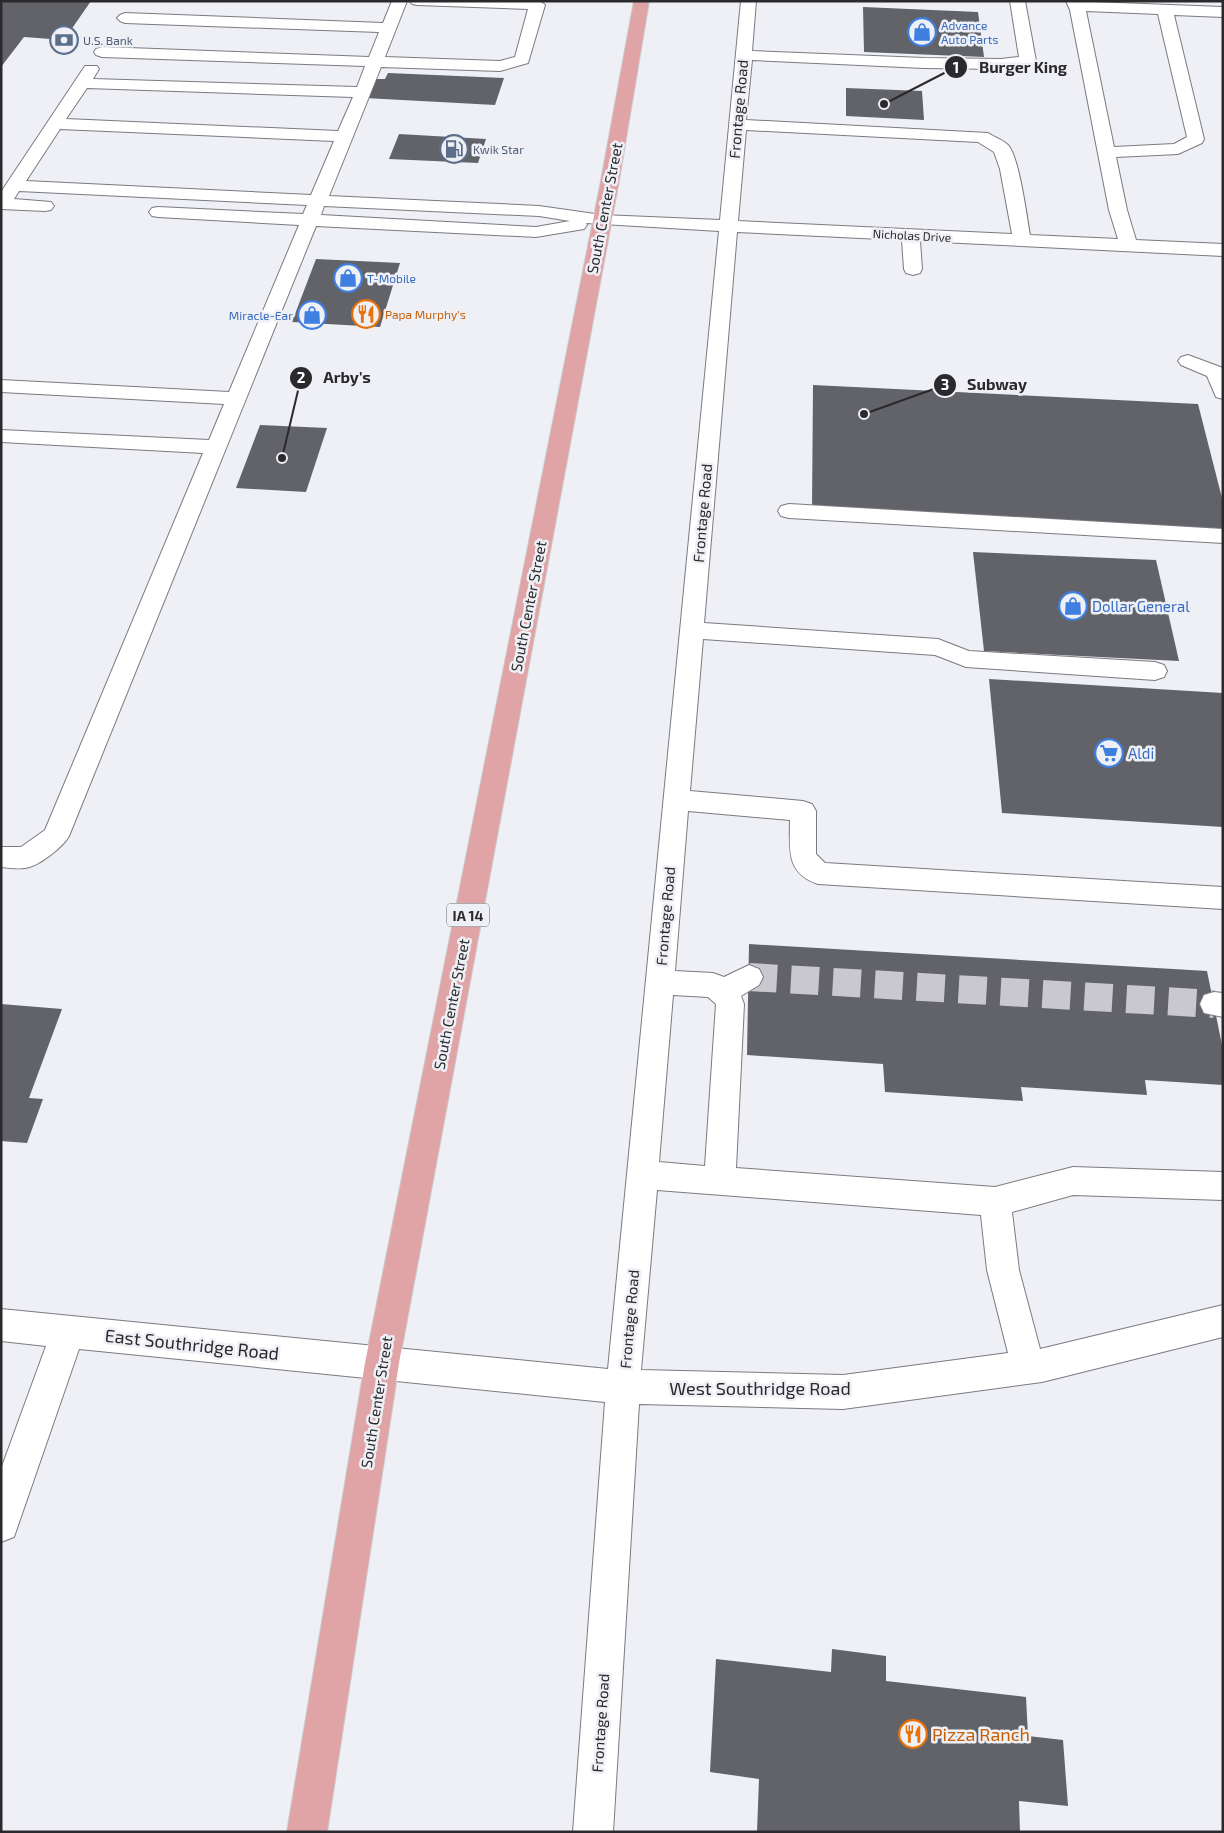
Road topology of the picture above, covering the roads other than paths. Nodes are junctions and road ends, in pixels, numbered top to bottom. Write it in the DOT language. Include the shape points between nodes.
graph roads {
  1 [pos="136,1"];
  2 [pos="400,1"];
  3 [pos="417,1"];
  4 [pos="642,1"];
  5 [pos="749,1"];
  6 [pos="1017,1"];
  7 [pos="1074,3"];
  8 [pos="1165,10"];
  9 [pos="1223,12"];
  10 [pos="390,28"];
  11 [pos="117,29"];
  12 [pos="102,52"];
  13 [pos="744,55"];
  14 [pos="376,61"];
  15 [pos="81,83"];
  16 [pos="363,92"];
  17 [pos="55,124"];
  18 [pos="737,126"];
  19 [pos="344,136"];
  20 [pos="1106,152"];
  21 [pos="14,186"];
  22 [pos="2,205"];
  23 [pos="61,207"];
  24 [pos="312,210"];
  25 [pos="139,211"];
  26 [pos="602,220"];
  27 [pos="728,227"];
  28 [pos="911,235"];
  29 [pos="1022,240"];
  30 [pos="1129,246"];
  31 [pos="1223,250"];
  32 [pos="913,269"];
  33 [pos="1188,361"];
  34 [pos="1,386"];
  35 [pos="1223,393"];
  36 [pos="235,398"];
  37 [pos="1,436"];
  38 [pos="215,447"];
  39 [pos="789,511"];
  40 [pos="1223,536"];
  41 [pos="691,630"];
  42 [pos="1155,671"];
  43 [pos="676,800"];
  44 [pos="1,857"];
  45 [pos="1223,898"];
  46 [pos="749,977"];
  47 [pos="659,982"];
  48 [pos="724,992"];
  49 [pos="642,1175"];
  50 [pos="720,1182"];
  51 [pos="1223,1186"];
  52 [pos="995,1202"];
  53 [pos="1223,1321"];
  54 [pos="1,1325"];
  55 [pos="68,1332"];
  56 [pos="382,1363"];
  57 [pos="1028,1366"];
  58 [pos="623,1387"];
  59 [pos="12,1460"];
  60 [pos="1,1524"];
  61 [pos="307,1832"];
  62 [pos="593,1832"];
  1 -- 11 [label="street"];
  2 -- 10 [label="street"];
  3 -- 14 [label="street" via="537,5 522,60 500,66"];
  4 -- 26 [label="main road, South Center Street / IA 14"];
  5 -- 13 [label="street, Frontage Road"];
  6 -- 13 [label="street" via="1028,61 924,63"];
  7 -- 8 [label="street"];
  7 -- 20 [label="street"];
  8 -- 9 [label="street"];
  8 -- 20 [label="street" via="1196,139 1178,149"];
  10 -- 11 [label="street"];
  10 -- 14 [label="street"];
  11 -- 12 [label="street"];
  12 -- 14 [label="street"];
  12 -- 15 [label="street"];
  13 -- 18 [label="street, Frontage Road"];
  14 -- 16 [label="street"];
  15 -- 16 [label="street"];
  15 -- 17 [label="street"];
  16 -- 19 [label="street"];
  17 -- 19 [label="street"];
  17 -- 21 [label="street"];
  18 -- 27 [label="street, Frontage Road"];
  18 -- 29 [label="street" via="982,137 1002,149 1010,169"];
  19 -- 24 [label="street"];
  20 -- 30 [label="street"];
  21 -- 22 [label="street"];
  21 -- 24 [label="street"];
  22 -- 23 [label="street"];
  24 -- 25 [label="street"];
  24 -- 26 [label="street, Nicholas Drive" via="536,232"];
  24 -- 36 [label="street"];
  26 -- 27 [label="street, Nicholas Drive"];
  26 -- 56 [label="main road, South Center Street / IA 14"];
  27 -- 28 [label="street, Nicholas Drive"];
  27 -- 41 [label="street, Frontage Road"];
  28 -- 29 [label="street, Nicholas Drive"];
  28 -- 32 [label="street"];
  29 -- 30 [label="street, Nicholas Drive"];
  30 -- 31 [label="street, Nicholas Drive"];
  33 -- 35 [label="street" via="1216,372"];
  34 -- 36 [label="street"];
  36 -- 38 [label="street"];
  37 -- 38 [label="street"];
  38 -- 44 [label="street" via="56,836 26,858"];
  39 -- 40 [label="street"];
  41 -- 42 [label="street" via="938,647 966,659"];
  41 -- 43 [label="street, Frontage Road"];
  43 -- 45 [label="street" via="803,811 803,858 818,873"];
  43 -- 47 [label="street, Frontage Road"];
  46 -- 48 [label="street"];
  47 -- 48 [label="street" via="713,985"];
  47 -- 49 [label="street, Frontage Road"];
  48 -- 50 [label="street" via="730,1004"];
  49 -- 50 [label="street"];
  49 -- 58 [label="street, Frontage Road"];
  50 -- 52 [label="street"];
  51 -- 52 [label="street" via="1073,1181"];
  52 -- 57 [label="street" via="1003,1270"];
  53 -- 57 [label="street, West Southridge Road"];
  54 -- 55 [label="street, East Southridge Road"];
  55 -- 56 [label="street, East Southridge Road"];
  55 -- 59 [label="street"];
  56 -- 58 [label="street, West Southridge Road"];
  56 -- 61 [label="main road, South Center Street / IA 14"];
  57 -- 58 [label="street, West Southridge Road" via="843,1392"];
  58 -- 62 [label="street, Frontage Road"];
  59 -- 60 [label="street"];
}
